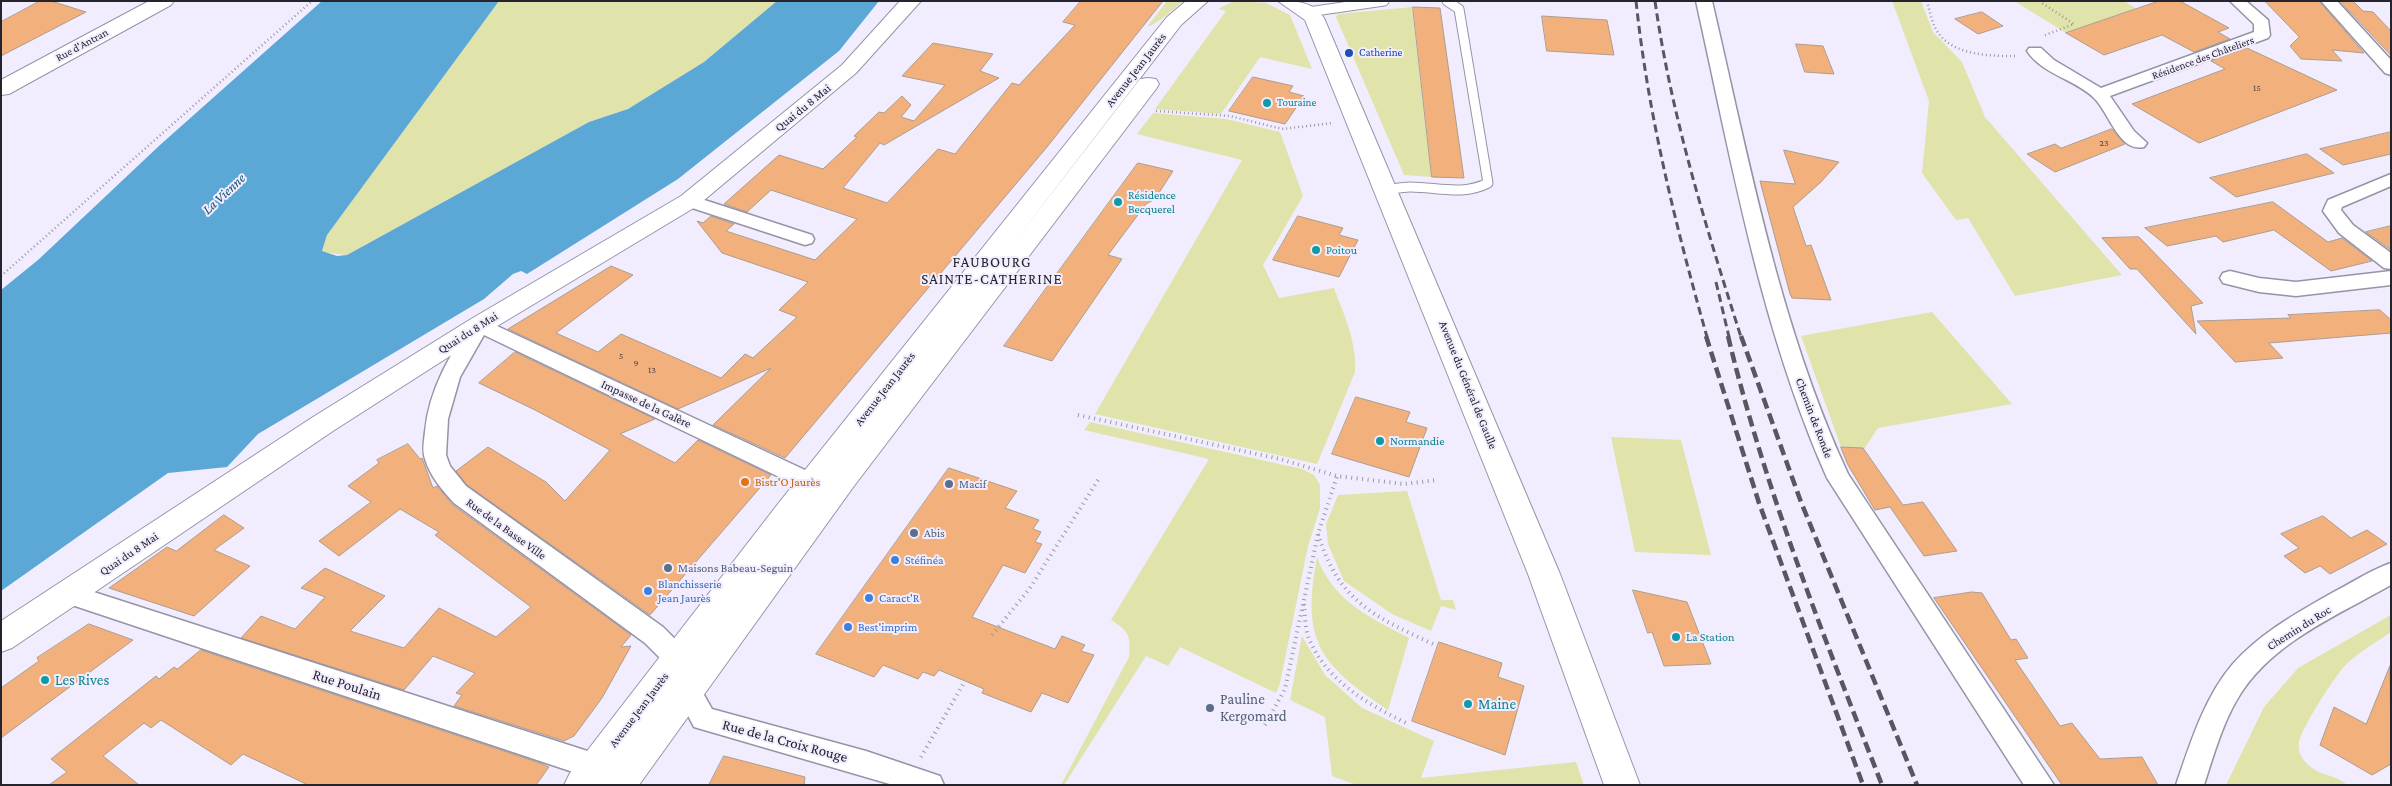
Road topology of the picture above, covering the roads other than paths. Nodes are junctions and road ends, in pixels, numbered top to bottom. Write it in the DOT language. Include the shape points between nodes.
graph roads {
  1 [pos="164,1"];
  2 [pos="912,1"];
  3 [pos="1198,1"];
  4 [pos="1215,1"];
  5 [pos="1384,1"];
  6 [pos="1447,1"];
  7 [pos="1704,1"];
  8 [pos="2238,1"];
  9 [pos="2328,1"];
  10 [pos="1293,4"];
  11 [pos="2035,51"];
  12 [pos="2391,70"];
  13 [pos="1,89"];
  14 [pos="2100,94"];
  15 [pos="2138,144"];
  16 [pos="2391,179"];
  17 [pos="1386,190"];
  18 [pos="689,201"];
  19 [pos="805,239"];
  20 [pos="2391,263"];
  21 [pos="2230,278"];
  22 [pos="2391,278"];
  23 [pos="480,325"];
  24 [pos="812,483"];
  25 [pos="2391,573"];
  26 [pos="70,594"];
  27 [pos="1,638"];
  28 [pos="682,674"];
  29 [pos="605,778"];
  30 [pos="919,781"];
  31 [pos="1622,785"];
  32 [pos="2040,785"];
  33 [pos="2190,785"];
  1 -- 13 [label="main road, Rue d'Antran"];
  2 -- 18 [label="main road, Quai du 8 Mai" via="849,69"];
  3 -- 24 [label="main road, Avenue Jean Jaurès" via="1174,21"];
  4 -- 28 [label="main road, Avenue Jean Jaurès" via="1190,25 1068,192"];
  5 -- 10 [label="lane"];
  6 -- 17 [label="lane" via="1459,9 1488,183 1480,188 1409,187"];
  7 -- 32 [label="street, Chemin de Ronde" via="1778,316 1824,447 1838,478 1868,525"];
  8 -- 14 [label="street, Résidence des Châteliers" via="2262,23 2262,35"];
  9 -- 12 [label="street"];
  10 -- 17 [label="main road, Avenue du Général de Gaulle" via="1314,18"];
  11 -- 14 [label="street" via="2048,63"];
  14 -- 15 [label="street" via="2128,135"];
  16 -- 20 [label="street" via="2340,200 2332,211 2346,229"];
  17 -- 31 [label="main road, Avenue du Général de Gaulle" via="1544,574"];
  18 -- 19 [label="street"];
  18 -- 23 [label="main road, Quai du 8 Mai"];
  21 -- 22 [label="street" via="2296,289"];
  23 -- 24 [label="street, Impasse de la Galère"];
  23 -- 26 [label="main road, Quai du 8 Mai" via="323,424"];
  23 -- 28 [label="street, Rue de la Basse Ville" via="453,366 444,387 436,426 435,455 445,478 462,497 654,635"];
  24 -- 28 [label="main road, Avenue Jean Jaurès"];
  25 -- 33 [label="street, Chemin du Roc" via="2280,637 2259,653 2240,674 2219,711"];
  26 -- 27 [label="main road, Quai du 8 Mai"];
  26 -- 29 [label="street, Rue Poulain"];
  28 -- 29 [label="main road, Avenue Jean Jaurès"];
  28 -- 30 [label="street, Rue de la Croix Rouge" via="703,719 866,763"];
}
